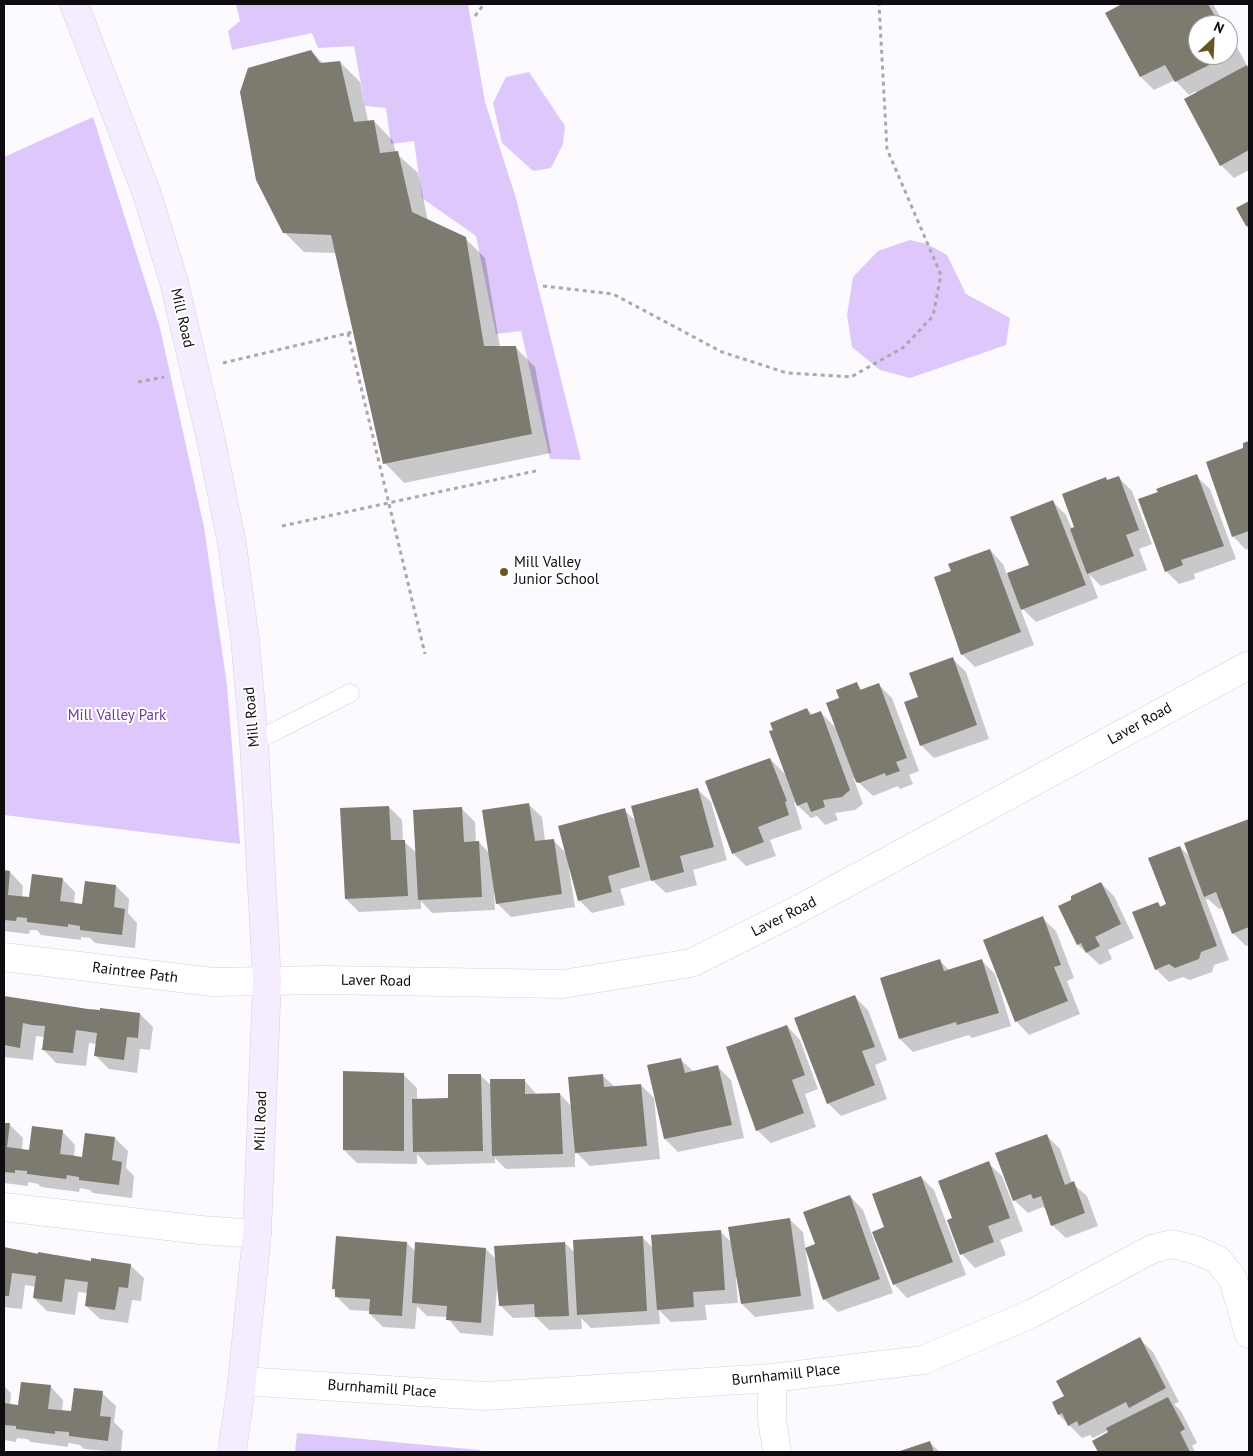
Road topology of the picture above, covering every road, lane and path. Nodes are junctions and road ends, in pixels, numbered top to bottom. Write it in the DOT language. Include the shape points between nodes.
graph roads {
  1 [pos="74,4"];
  2 [pos="484,4"];
  3 [pos="879,4"];
  4 [pos="475,16"];
  5 [pos="543,286"];
  6 [pos="354,332"];
  7 [pos="348,333"];
  8 [pos="220,363"];
  9 [pos="169,376"];
  10 [pos="138,382"];
  11 [pos="540,470"];
  12 [pos="388,501"];
  13 [pos="282,526"];
  14 [pos="425,654"];
  15 [pos="1249,665"];
  16 [pos="350,693"];
  17 [pos="254,742"];
  18 [pos="4,957"];
  19 [pos="267,981"];
  20 [pos="4,1207"];
  21 [pos="257,1234"];
  22 [pos="1249,1334"];
  23 [pos="772,1378"];
  24 [pos="242,1381"];
  25 [pos="232,1452"];
  26 [pos="777,1452"];
  1 -- 17 [label="street, Mill Road" via="147,194 174,282 212,440 232,544"];
  2 -- 4 [label="path"];
  3 -- 5 [label="path" via="887,148 941,275 933,316 904,347 851,377 787,373 722,352 613,294"];
  6 -- 7 [label="path"];
  7 -- 8 [label="path"];
  7 -- 12 [label="path"];
  9 -- 10 [label="path"];
  11 -- 12 [label="path"];
  12 -- 13 [label="path"];
  12 -- 14 [label="path"];
  15 -- 19 [label="street, Laver Road" via="799,909 691,963 563,984"];
  16 -- 17 [label="lane"];
  17 -- 19 [label="street, Mill Road"];
  18 -- 19 [label="street, Raintree Path" via="213,982"];
  19 -- 21 [label="street, Mill Road"];
  20 -- 21 [label="street"];
  21 -- 24 [label="street, Mill Road"];
  22 -- 23 [label="street, Burnhamill Place" via="1234,1279 1218,1260 1172,1244 1152,1249 1031,1314 923,1360"];
  23 -- 24 [label="street, Burnhamill Place" via="485,1396"];
  23 -- 26 [label="street" via="772,1419"];
  24 -- 25 [label="street, Mill Road"];
}
